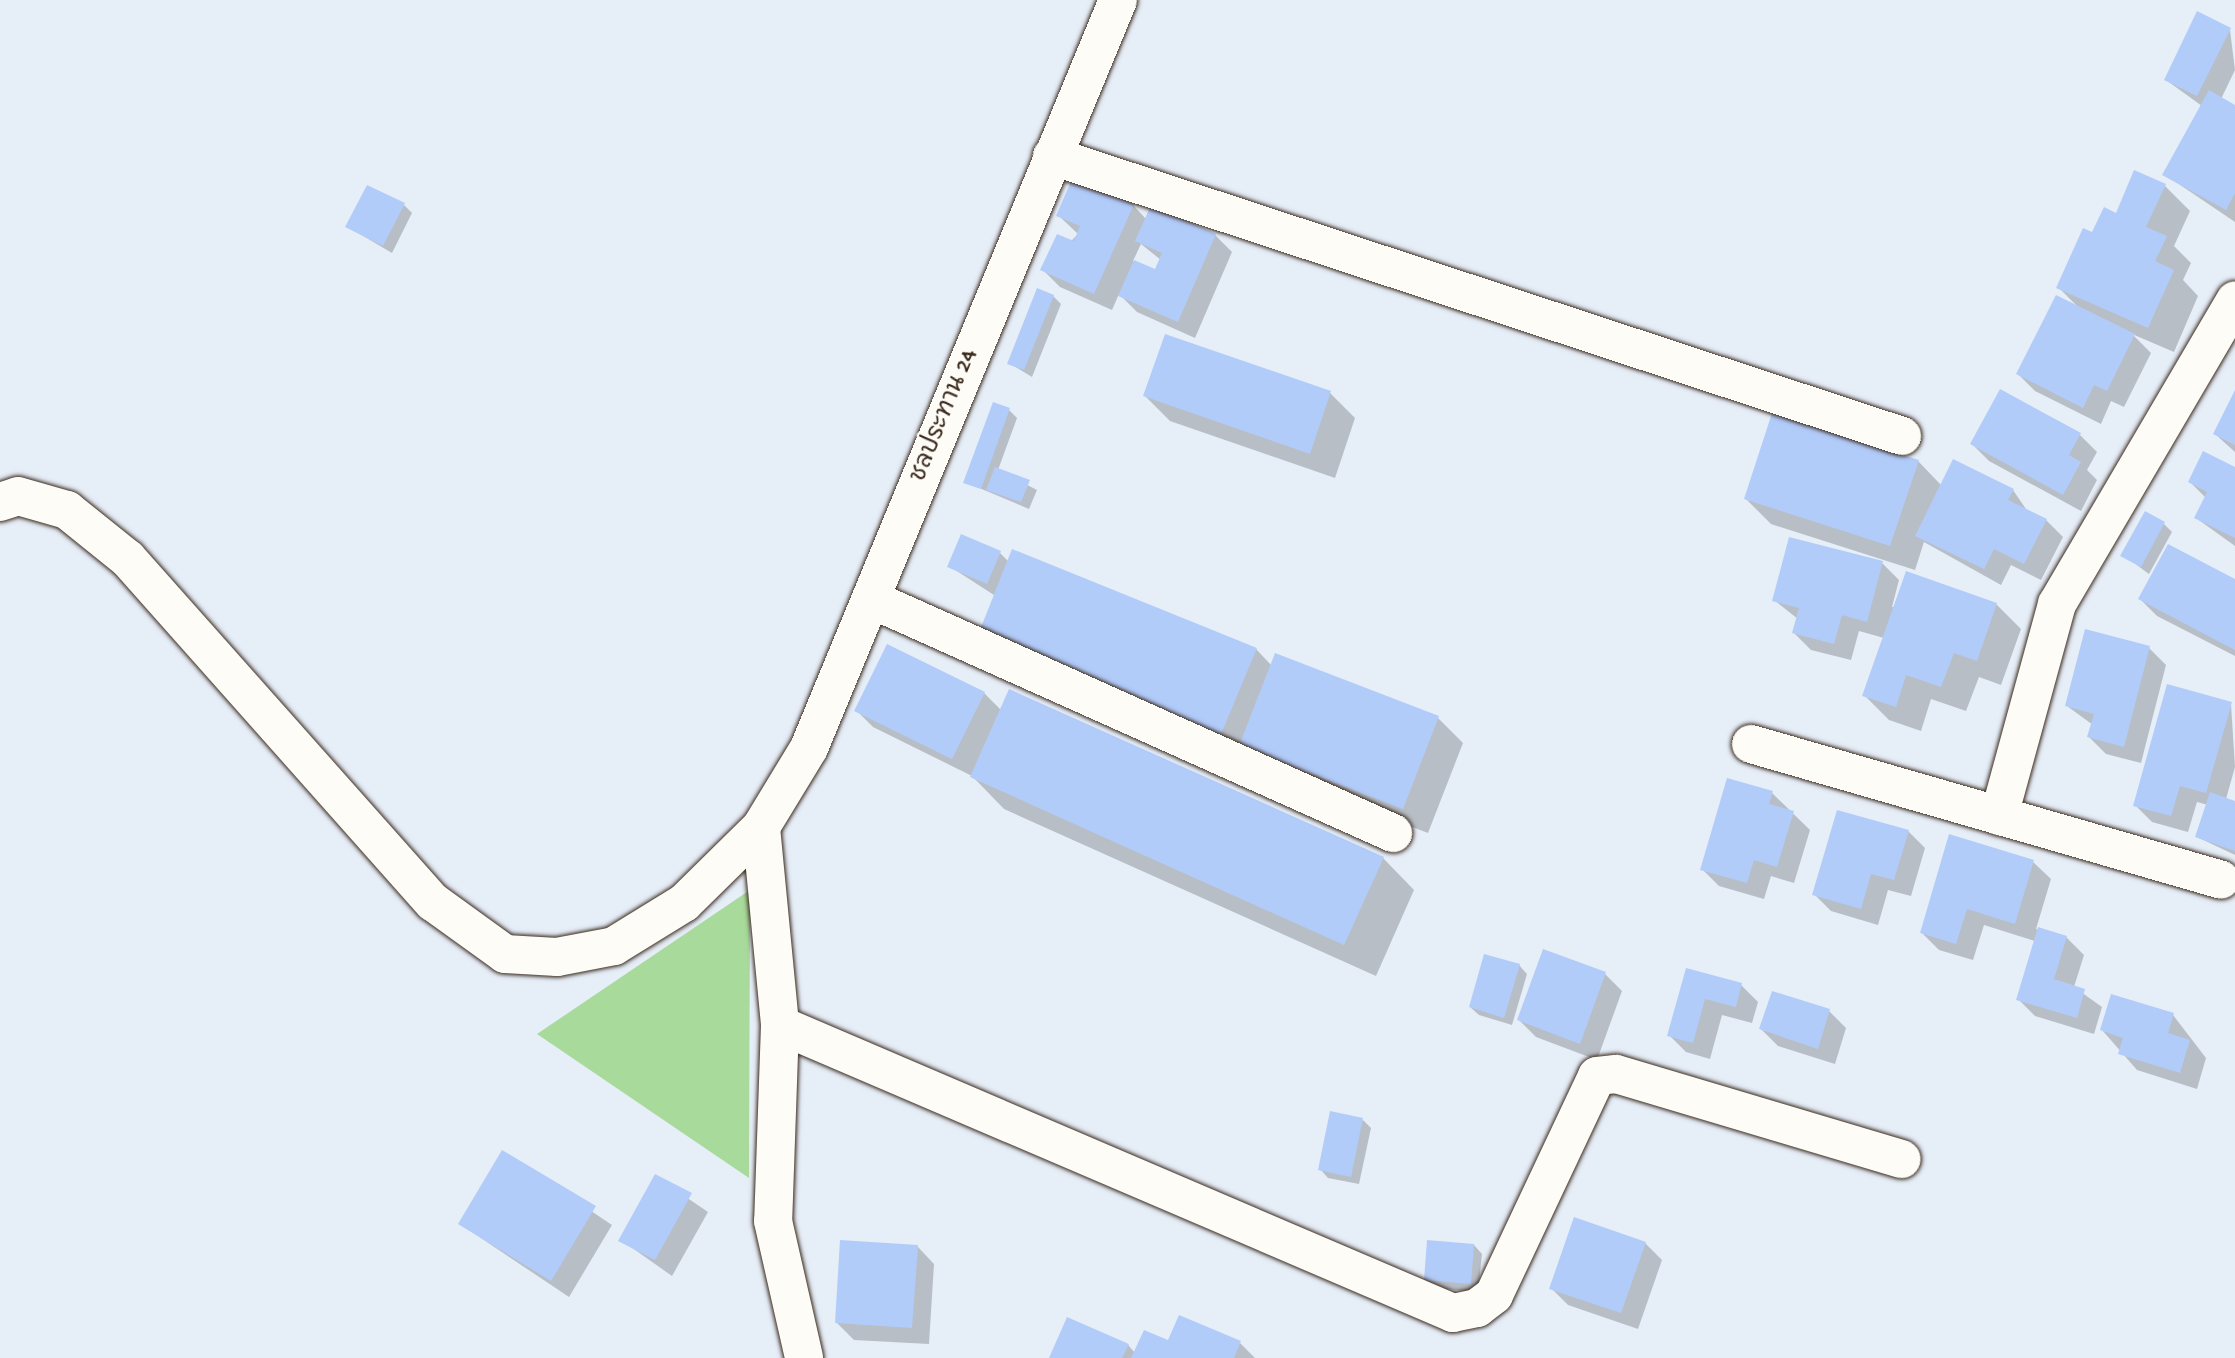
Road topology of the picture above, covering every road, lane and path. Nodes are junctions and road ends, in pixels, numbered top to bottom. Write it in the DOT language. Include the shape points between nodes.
graph roads {
  1 [pos="1118,0"];
  2 [pos="1052,156"];
  3 [pos="2232,312"];
  4 [pos="1902,436"];
  5 [pos="0,502"];
  6 [pos="873,600"];
  7 [pos="1751,744"];
  8 [pos="1999,816"];
  9 [pos="761,827"];
  10 [pos="1393,833"];
  11 [pos="2221,880"];
  12 [pos="780,1025"];
  13 [pos="1902,1158"];
  14 [pos="804,1358"];
  1 -- 2 [label="street, ชลประทาน 24"];
  2 -- 4 [label="street"];
  2 -- 6 [label="street, ชลประทาน 24"];
  3 -- 8 [label="street" via="2057,604"];
  5 -- 9 [label="street, ชลประทาน 24" via="18,496 67,510 128,559 433,902 505,954 557,957 614,946 684,903"];
  6 -- 9 [label="street, ชลประทาน 24" via="809,748"];
  6 -- 10 [label="street"];
  7 -- 8 [label="street"];
  8 -- 11 [label="street"];
  9 -- 12 [label="street"];
  12 -- 13 [label="street" via="1453,1313 1477,1308 1493,1295 1597,1076 1616,1074"];
  12 -- 14 [label="street" via="773,1221"];
}
